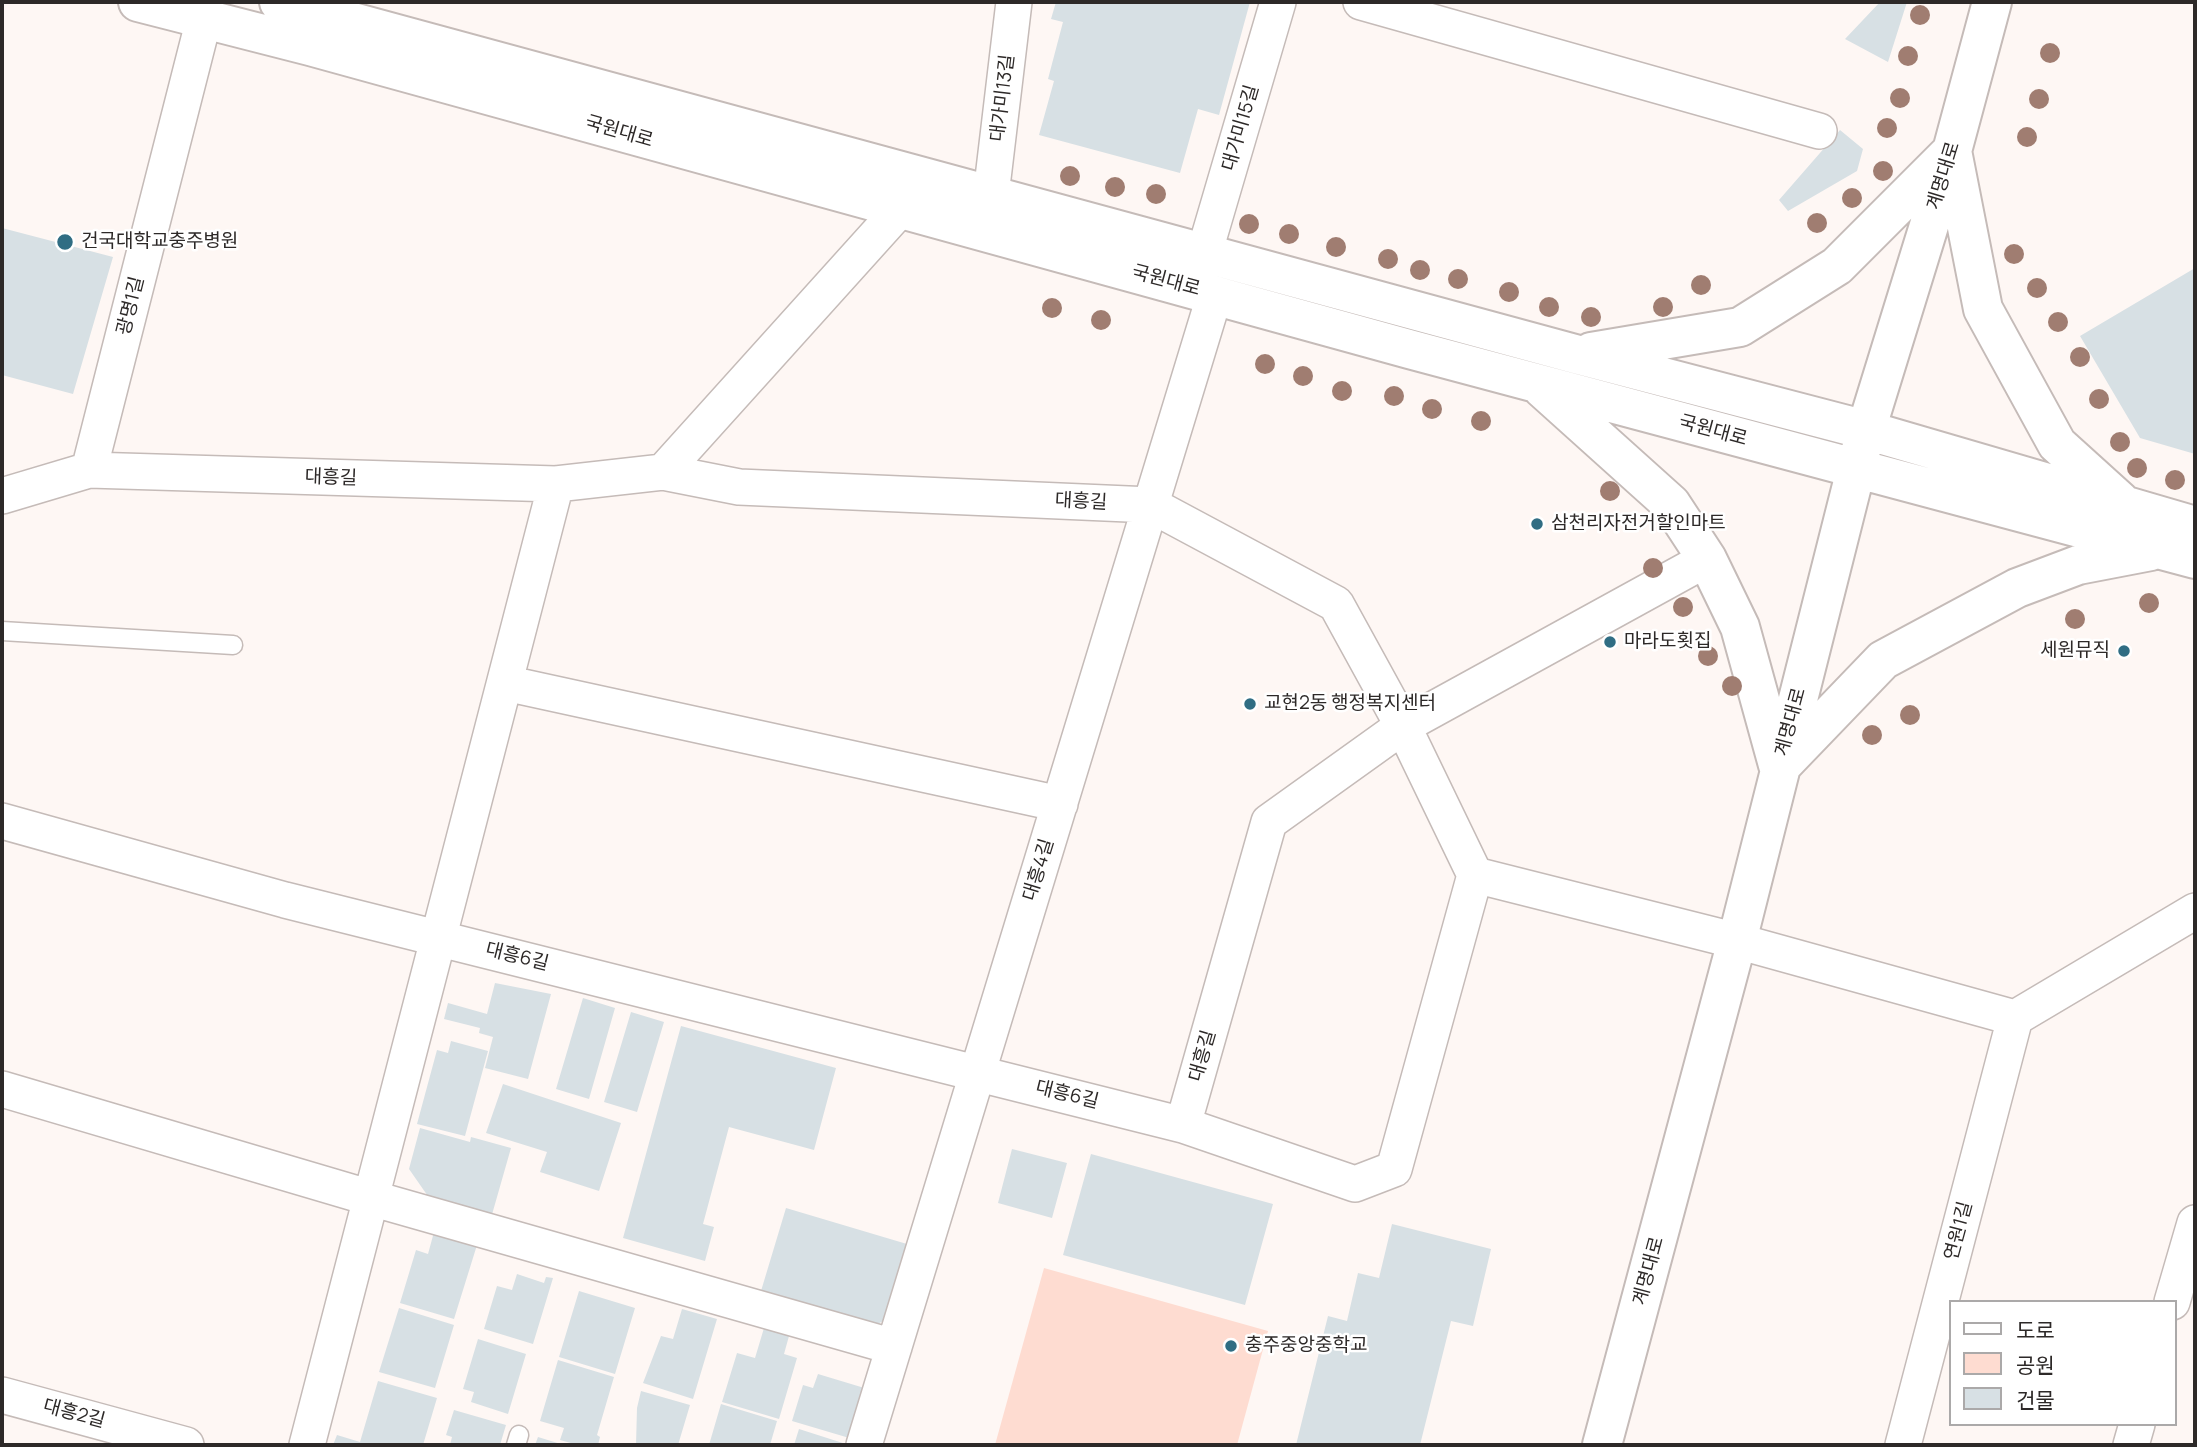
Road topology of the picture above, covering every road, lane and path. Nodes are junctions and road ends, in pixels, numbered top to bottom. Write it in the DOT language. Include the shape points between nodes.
graph roads {
  1 [pos="138,2"];
  2 [pos="279,2"];
  3 [pos="1014,2"];
  4 [pos="1278,2"];
  5 [pos="1361,2"];
  6 [pos="1992,2"];
  7 [pos="204,19"];
  8 [pos="1819,131"];
  9 [pos="1952,151"];
  10 [pos="991,195"];
  11 [pos="901,208"];
  12 [pos="1204,254"];
  13 [pos="1215,295"];
  14 [pos="1575,354"];
  15 [pos="1538,384"];
  16 [pos="1866,430"];
  17 [pos="1856,469"];
  18 [pos="89,470"];
  19 [pos="663,472"];
  20 [pos="556,484"];
  21 [pos="2,496"];
  22 [pos="1150,505"];
  23 [pos="2127,508"];
  24 [pos="2195,526"];
  25 [pos="2178,554"];
  26 [pos="1707,559"];
  27 [pos="2,631"];
  28 [pos="233,645"];
  29 [pos="505,683"];
  30 [pos="1403,726"];
  31 [pos="1779,768"];
  32 [pos="1059,804"];
  33 [pos="2,821"];
  34 [pos="1475,875"];
  35 [pos="2195,911"];
  36 [pos="439,937"];
  37 [pos="1737,941"];
  38 [pos="2015,1018"];
  39 [pos="978,1072"];
  40 [pos="2,1089"];
  41 [pos="1183,1125"];
  42 [pos="371,1198"];
  43 [pos="2195,1223"];
  44 [pos="2173,1300"];
  45 [pos="894,1347"];
  46 [pos="2,1395"];
  47 [pos="2136,1426"];
  48 [pos="186,1445"];
  49 [pos="307,1445"];
  50 [pos="864,1445"];
  51 [pos="1602,1445"];
  52 [pos="1903,1445"];
  53 [pos="2131,1445"];
  1 -- 7 [label="street, 국원대로"];
  2 -- 10 [label="street, 국원대로"];
  3 -- 10 [label="street, 대가미13길"];
  4 -- 12 [label="street, 대가미15길"];
  5 -- 8 [label="street"];
  6 -- 9 [label="street, 계명대로"];
  7 -- 11 [label="street, 국원대로"];
  7 -- 18 [label="street, 광명1길"];
  9 -- 14 [label="street" via="1837,266 1740,327"];
  9 -- 16 [label="street, 계명대로"];
  9 -- 23 [label="street" via="1983,309 2057,444"];
  10 -- 12 [label="street, 국원대로"];
  11 -- 13 [label="street, 국원대로"];
  11 -- 19 [label="street"];
  12 -- 14 [label="street, 국원대로"];
  13 -- 15 [label="street, 국원대로"];
  13 -- 22 [label="street, 대흥4길"];
  14 -- 16 [label="street, 국원대로"];
  15 -- 17 [label="street, 국원대로"];
  15 -- 26 [label="street" via="1671,504"];
  16 -- 17 [label="street, 계명대로"];
  16 -- 23 [label="street, 국원대로"];
  17 -- 25 [label="street, 국원대로"];
  17 -- 31 [label="street, 계명대로"];
  18 -- 20 [label="street, 대흥길"];
  18 -- 21 [label="street, 대흥길"];
  19 -- 20 [label="street, 대흥길"];
  19 -- 22 [label="street, 대흥길" via="739,487"];
  20 -- 29 [label="street"];
  22 -- 30 [label="street, 대흥길" via="1336,604"];
  22 -- 32 [label="street, 대흥4길"];
  23 -- 24 [label="street, 국원대로"];
  25 -- 31 [label="street" via="2078,565 2017,588 1882,660"];
  26 -- 30 [label="street"];
  26 -- 31 [label="street" via="1740,627"];
  27 -- 28 [label="lane"];
  29 -- 32 [label="street"];
  29 -- 36 [label="street"];
  30 -- 34 [label="street, 대흥길"];
  30 -- 41 [label="street, 대흥길" via="1269,822"];
  31 -- 37 [label="street, 계명대로"];
  32 -- 39 [label="street, 대흥4길"];
  33 -- 36 [label="street, 대흥6길" via="285,900"];
  34 -- 37 [label="street"];
  34 -- 41 [label="street, 대흥6길" via="1394,1169 1355,1184"];
  35 -- 38 [label="street"];
  36 -- 39 [label="street, 대흥6길"];
  36 -- 42 [label="street"];
  37 -- 38 [label="street"];
  37 -- 51 [label="street, 계명대로"];
  38 -- 52 [label="street, 연원1길"];
  39 -- 41 [label="street, 대흥6길"];
  39 -- 45 [label="street, 대흥4길"];
  40 -- 42 [label="street"];
  42 -- 45 [label="street"];
  42 -- 49 [label="street"];
  43 -- 44 [label="street"];
  45 -- 50 [label="street, 대흥4길"];
  46 -- 48 [label="street, 대흥2길"];
  47 -- 53 [label="street"];
}
